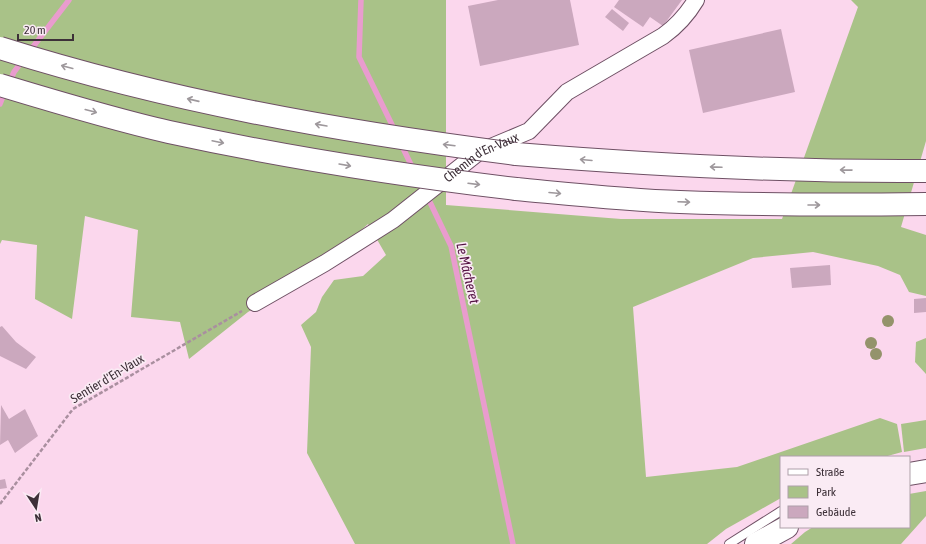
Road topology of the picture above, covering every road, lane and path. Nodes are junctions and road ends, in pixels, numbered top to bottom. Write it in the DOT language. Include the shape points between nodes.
graph roads {
  1 [pos="696,0"];
  2 [pos="0,48"];
  3 [pos="0,85"];
  4 [pos="926,171"];
  5 [pos="926,204"];
  6 [pos="255,303"];
  7 [pos="926,471"];
  8 [pos="910,474"];
  9 [pos="0,504"];
  10 [pos="780,524"];
  11 [pos="780,525"];
  12 [pos="780,528"];
  13 [pos="729,544"];
  14 [pos="756,544"];
  15 [pos="778,544"];
  1 -- 6 [label="street, Chemin d'En-Vaux" via="687,15 668,33 567,92 529,131 479,152 393,220"];
  4 -- 2 [label="main road, one-way, bridge" via="661,165 516,154 437,144 280,118 194,100"];
  3 -- 5 [label="main road, one-way, bridge" via="168,132 261,151 434,180 678,202 778,205"];
  6 -- 9 [label="path, Sentier d'En-Vaux" via="73,409"];
  7 -- 8 [label="main road"];
  10 -- 13 [label="lane"];
  11 -- 14 [label="main road"];
  12 -- 15 [label="main road"];
}
